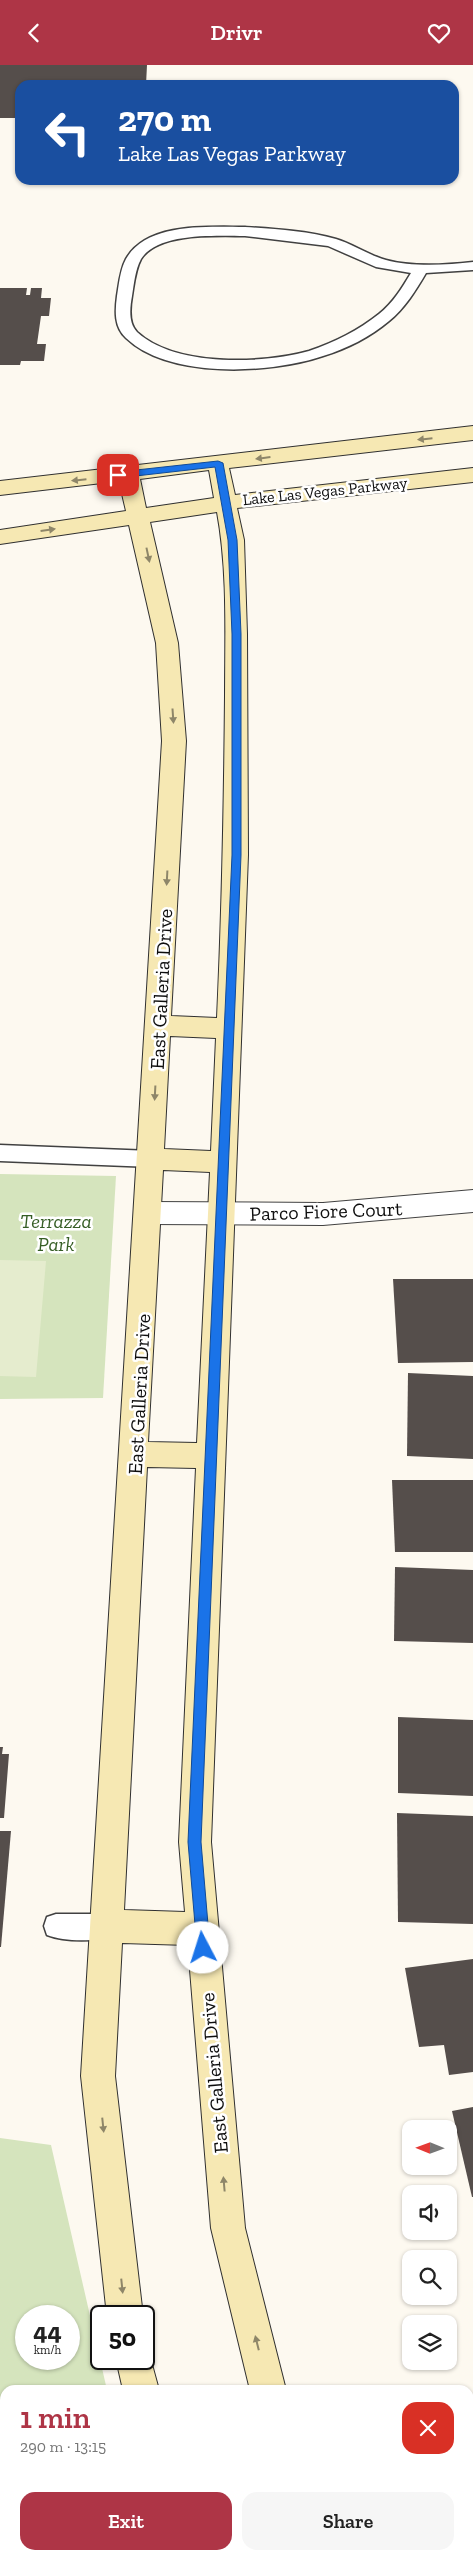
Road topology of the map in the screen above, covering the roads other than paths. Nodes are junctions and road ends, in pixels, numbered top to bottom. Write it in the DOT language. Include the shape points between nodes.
graph roads {
  1 [pos="473,266"];
  2 [pos="422,267"];
  3 [pos="473,433"];
  4 [pos="218,463"];
  5 [pos="128,474"];
  6 [pos="473,475"];
  7 [pos="0,488"];
  8 [pos="226,503"];
  9 [pos="139,516"];
  10 [pos="0,537"];
  11 [pos="158,1026"];
  12 [pos="230,1028"];
  13 [pos="0,1153"];
  14 [pos="152,1159"];
  15 [pos="224,1162"];
  16 [pos="473,1201"];
  17 [pos="148,1213"];
  18 [pos="222,1214"];
  19 [pos="135,1454"];
  20 [pos="211,1456"];
  21 [pos="56,1926"];
  22 [pos="107,1927"];
  23 [pos="202,1929"];
  24 [pos="124,2305"];
  25 [pos="136,2370"];
  26 [pos="140,2385"];
  27 [pos="267,2385"];
  1 -- 2 [label="lane" via="456,269"];
  2 -- 2 [label="lane" via="388,265 333,243 263,233 193,233 157,239 135,257 121,318 129,335 156,351 199,363 260,362 307,356 346,341 378,322 406,294"];
  3 -- 4 [label="main road, Lake Las Vegas Parkway, one-way"];
  4 -- 5 [label="main road, Lake Las Vegas Parkway"];
  4 -- 8 [label="main road, East Galleria Drive"];
  5 -- 7 [label="main road, Lake Las Vegas Parkway, one-way"];
  5 -- 9 [label="main road, East Galleria Drive"];
  6 -- 8 [label="main road, Lake Las Vegas Parkway"];
  8 -- 9 [label="main road, Lake Las Vegas Parkway"];
  8 -- 12 [label="main road, East Galleria Drive" via="232,540 236,634 236,855"];
  10 -- 9 [label="main road, Lake Las Vegas Parkway, one-way"];
  9 -- 11 [label="main road, East Galleria Drive, one-way" via="167,643 174,741"];
  11 -- 12 [label="main road"];
  11 -- 14 [label="main road, East Galleria Drive, one-way"];
  12 -- 15 [label="main road, East Galleria Drive"];
  13 -- 14 [label="lane"];
  14 -- 15 [label="main road"];
  14 -- 17 [label="main road, East Galleria Drive"];
  15 -- 18 [label="main road, East Galleria Drive"];
  16 -- 18 [label="street, Parco Fiore Court" via="323,1214"];
  17 -- 18 [label="street, Parco Fiore Court"];
  17 -- 19 [label="main road, East Galleria Drive"];
  18 -- 20 [label="main road, East Galleria Drive"];
  19 -- 20 [label="main road"];
  19 -- 22 [label="main road, East Galleria Drive"];
  20 -- 23 [label="main road, East Galleria Drive" via="195,1842"];
  21 -- 22 [label="lane"];
  22 -- 23 [label="main road"];
  22 -- 24 [label="main road, East Galleria Drive, one-way" via="98,2076"];
  27 -- 23 [label="main road, East Galleria Drive, one-way" via="228,2228"];
  25 -- 26 [label="main road"];
}
